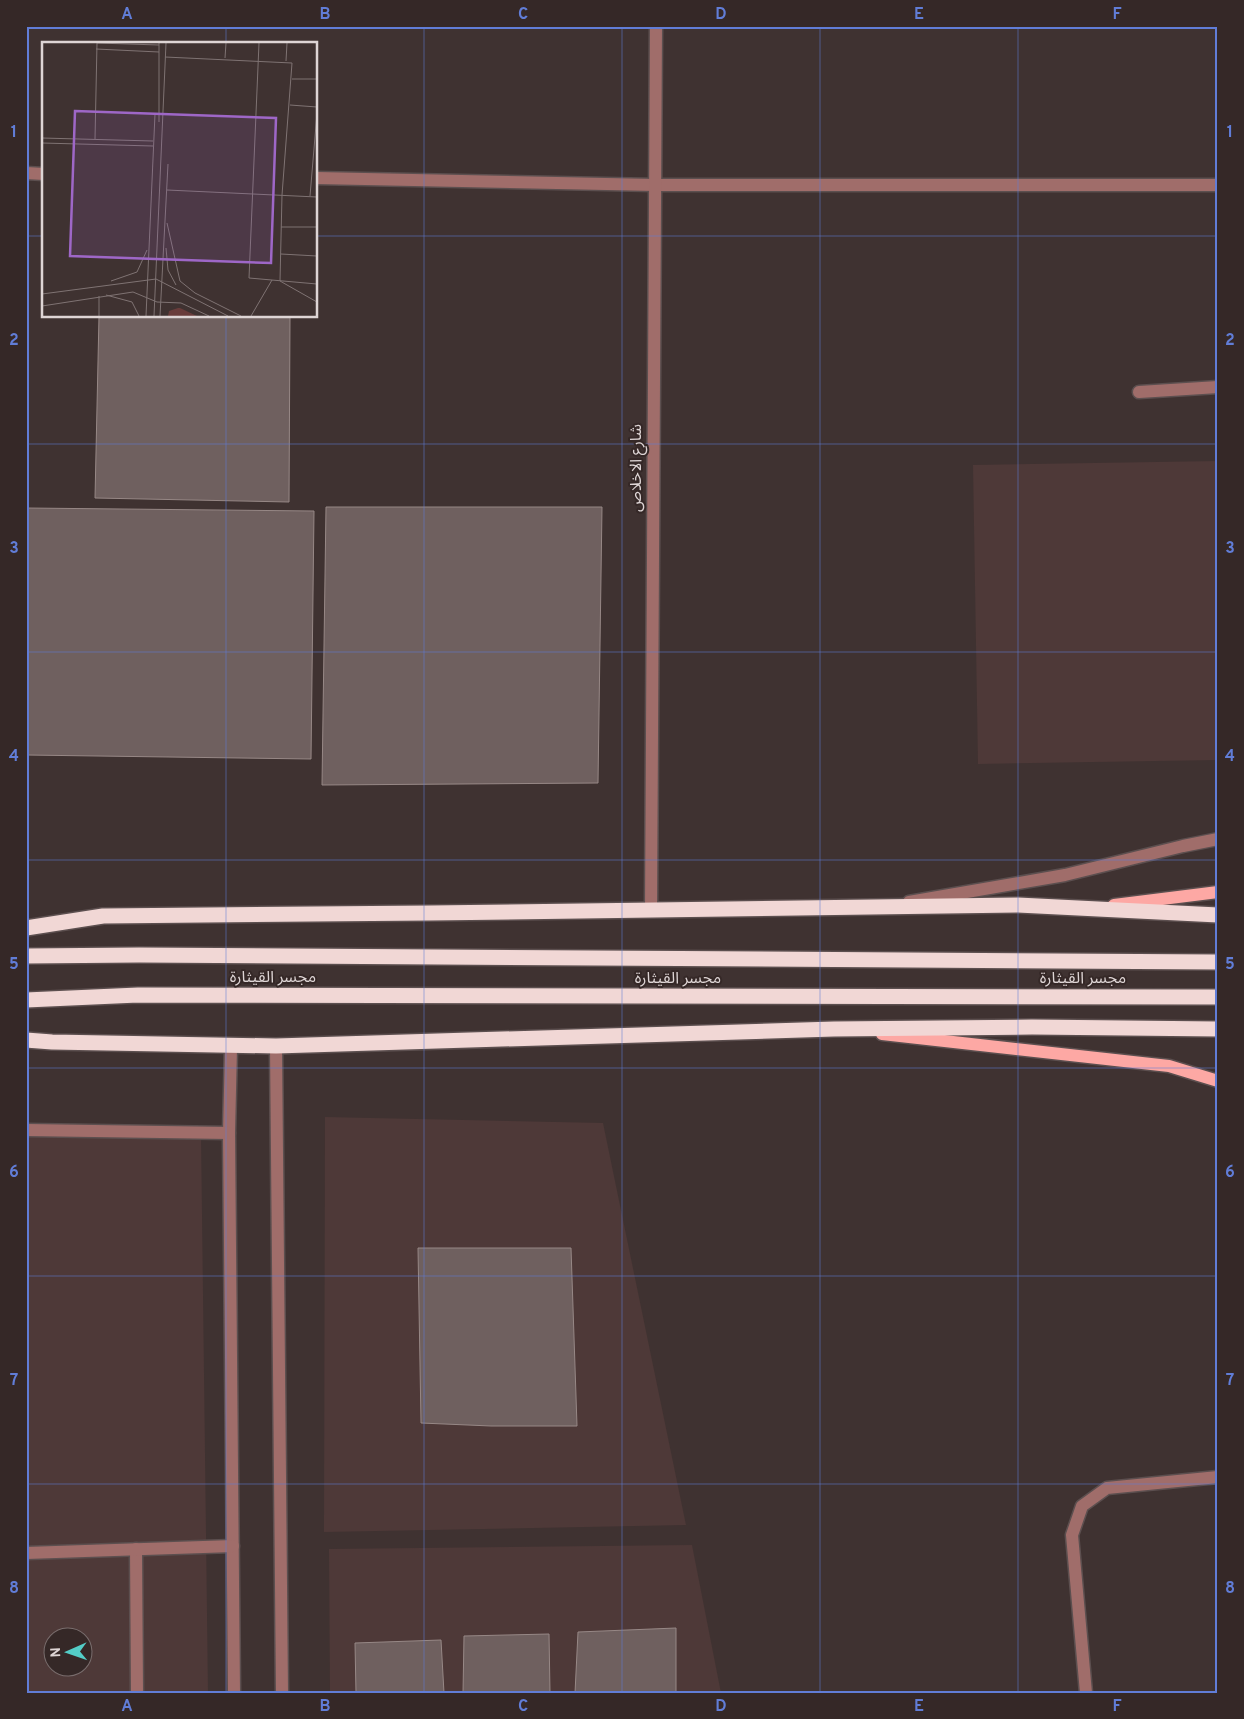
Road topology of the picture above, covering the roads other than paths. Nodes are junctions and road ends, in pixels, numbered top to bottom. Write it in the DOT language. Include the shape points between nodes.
graph roads {
  1 [pos="656,26"];
  2 [pos="26,173"];
  3 [pos="42,174"];
  4 [pos="318,178"];
  5 [pos="655,184"];
  6 [pos="1218,185"];
  7 [pos="1218,387"];
  8 [pos="1139,392"];
  9 [pos="1218,840"];
  10 [pos="1218,892"];
  11 [pos="876,907"];
  12 [pos="1089,908"];
  13 [pos="651,911"];
  14 [pos="1202,915"];
  15 [pos="1218,915"];
  16 [pos="1218,921"];
  17 [pos="26,928"];
  18 [pos="26,956"];
  19 [pos="1218,962"];
  20 [pos="1218,997"];
  21 [pos="26,1000"];
  22 [pos="1218,1024"];
  23 [pos="834,1029"];
  24 [pos="1200,1029"];
  25 [pos="1218,1029"];
  26 [pos="26,1040"];
  27 [pos="276,1046"];
  28 [pos="232,1047"];
  29 [pos="1218,1081"];
  30 [pos="26,1130"];
  31 [pos="229,1133"];
  32 [pos="1218,1477"];
  33 [pos="233,1546"];
  34 [pos="136,1549"];
  35 [pos="26,1553"];
  36 [pos="137,1693"];
  37 [pos="234,1693"];
  38 [pos="282,1693"];
  39 [pos="1086,1693"];
  1 -- 5 [label="street, شارع الاخلاص"];
  2 -- 3 [label="street"];
  4 -- 5 [label="street"];
  5 -- 6 [label="street"];
  5 -- 13 [label="street, شارع الاخلاص"];
  7 -- 8 [label="street"];
  9 -- 11 [label="street" via="1065,875"];
  10 -- 12 [label="main road"];
  11 -- 12 [label="highway" via="1018,905"];
  11 -- 13 [label="highway"];
  12 -- 14 [label="highway"];
  13 -- 17 [label="highway" via="103,916"];
  14 -- 15 [label="highway"];
  14 -- 16 [label="highway"];
  18 -- 19 [label="highway, مجسر القيثارة"];
  20 -- 21 [label="highway, مجسر القيثارة" via="138,996"];
  22 -- 24 [label="highway"];
  23 -- 24 [label="highway"];
  23 -- 27 [label="highway"];
  23 -- 29 [label="main road" via="1169,1066"];
  24 -- 25 [label="highway"];
  26 -- 28 [label="highway"];
  27 -- 28 [label="highway"];
  27 -- 38 [label="street"];
  28 -- 31 [label="street"];
  30 -- 31 [label="street"];
  31 -- 33 [label="street"];
  32 -- 39 [label="street" via="1107,1488 1082,1506 1072,1535"];
  33 -- 34 [label="street"];
  33 -- 37 [label="street"];
  34 -- 35 [label="street"];
  34 -- 36 [label="street"];
}
